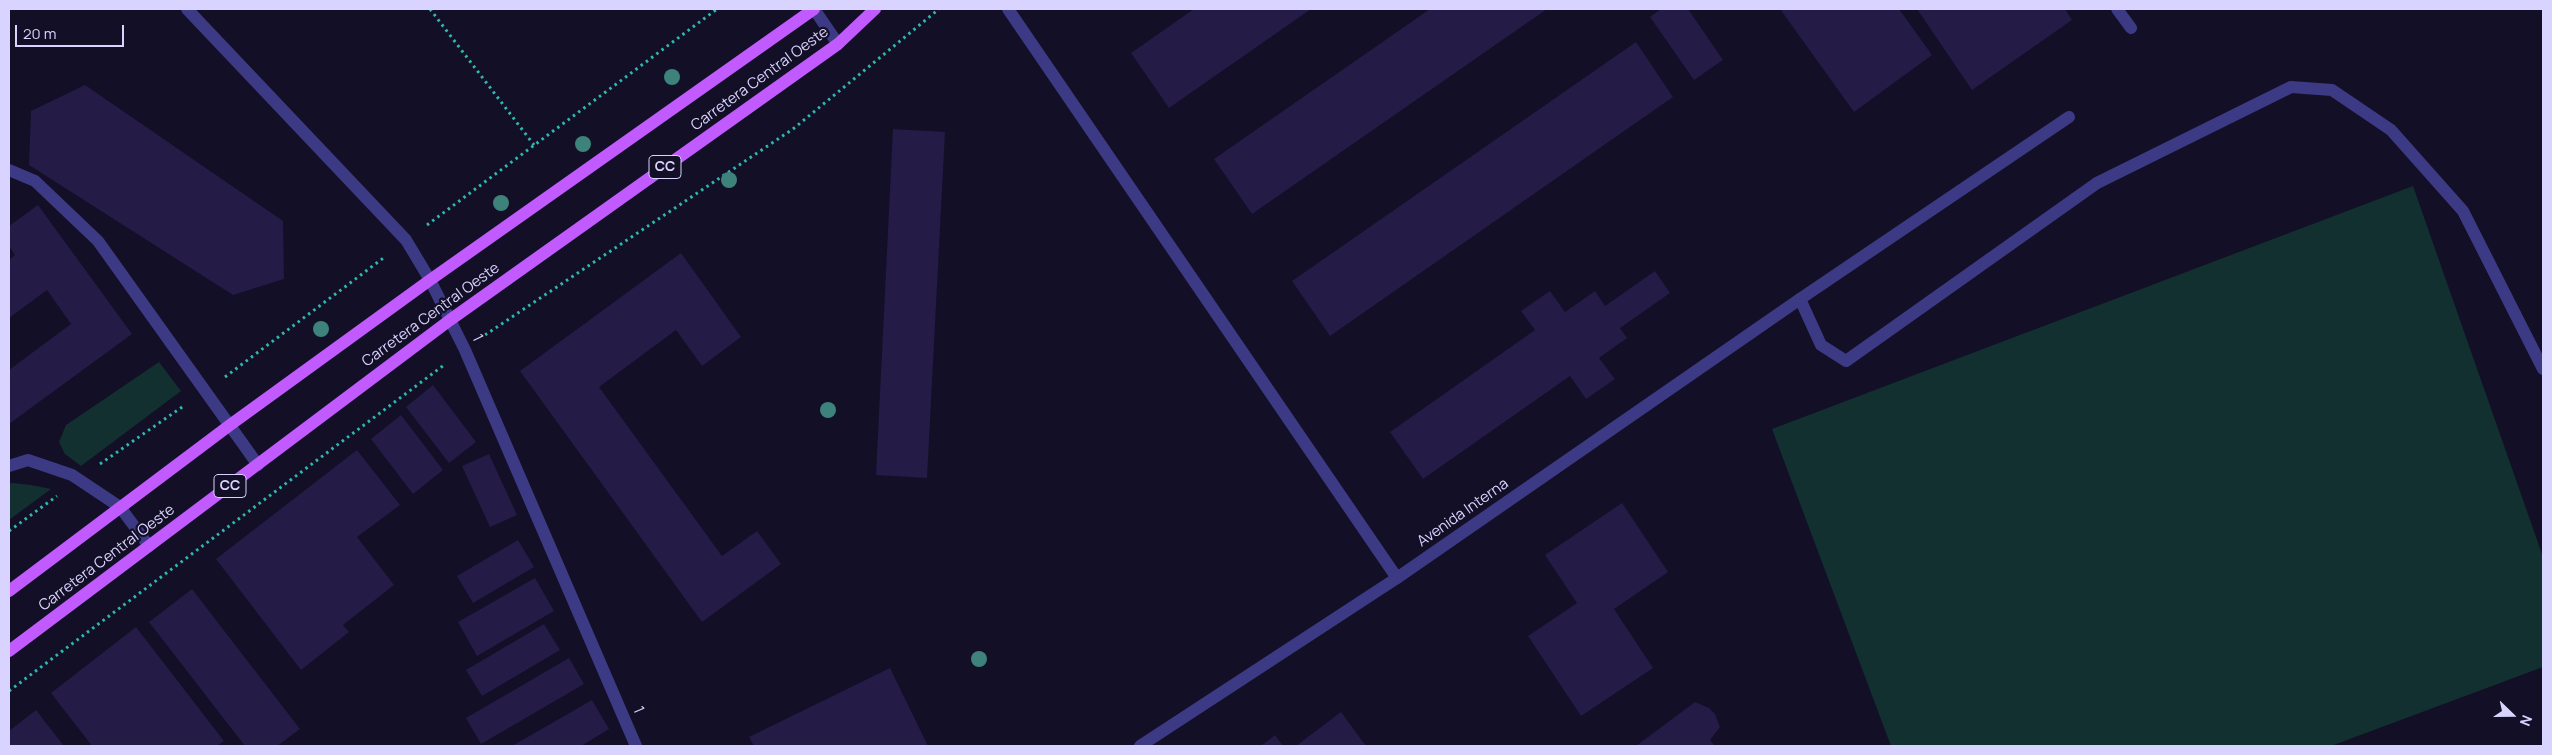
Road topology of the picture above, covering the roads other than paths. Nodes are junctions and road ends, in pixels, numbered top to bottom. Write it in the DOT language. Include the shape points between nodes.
graph roads {
  1 [pos="187,9"];
  2 [pos="814,9"];
  3 [pos="875,9"];
  4 [pos="1008,9"];
  5 [pos="2117,9"];
  6 [pos="2131,28"];
  7 [pos="838,44"];
  8 [pos="2068,117"];
  9 [pos="9,170"];
  10 [pos="430,280"];
  11 [pos="1800,299"];
  12 [pos="450,320"];
  13 [pos="2543,369"];
  14 [pos="230,425"];
  15 [pos="258,465"];
  16 [pos="9,466"];
  17 [pos="120,507"];
  18 [pos="149,546"];
  19 [pos="1397,578"];
  20 [pos="9,591"];
  21 [pos="9,651"];
  22 [pos="636,746"];
  23 [pos="1140,746"];
  1 -- 10 [label="street, 1" via="406,240"];
  2 -- 7 [label="street"];
  2 -- 10 [label="main road, Carretera Central Oeste"];
  3 -- 7 [label="main road, Carretera Central Oeste / CC"];
  4 -- 19 [label="street"];
  5 -- 6 [label="street"];
  7 -- 12 [label="main road, Carretera Central Oeste / CC"];
  8 -- 11 [label="street, Avenida Interna"];
  9 -- 14 [label="street" via="35,181 98,241"];
  10 -- 12 [label="street, 1"];
  10 -- 14 [label="main road, Carretera Central Oeste"];
  11 -- 13 [label="street" via="1822,345 1846,361 2097,183 2291,87 2332,90 2391,130 2462,211"];
  11 -- 19 [label="street, Avenida Interna"];
  12 -- 15 [label="main road, Carretera Central Oeste / CC"];
  12 -- 22 [label="street, 1"];
  14 -- 15 [label="street"];
  14 -- 17 [label="main road, Carretera Central Oeste"];
  15 -- 18 [label="main road, Carretera Central Oeste / CC"];
  16 -- 17 [label="street" via="28,460 72,475"];
  17 -- 18 [label="street"];
  17 -- 20 [label="main road, Carretera Central Oeste"];
  18 -- 21 [label="main road, Carretera Central Oeste / CC"];
  19 -- 23 [label="street, Avenida Interna"];
}
